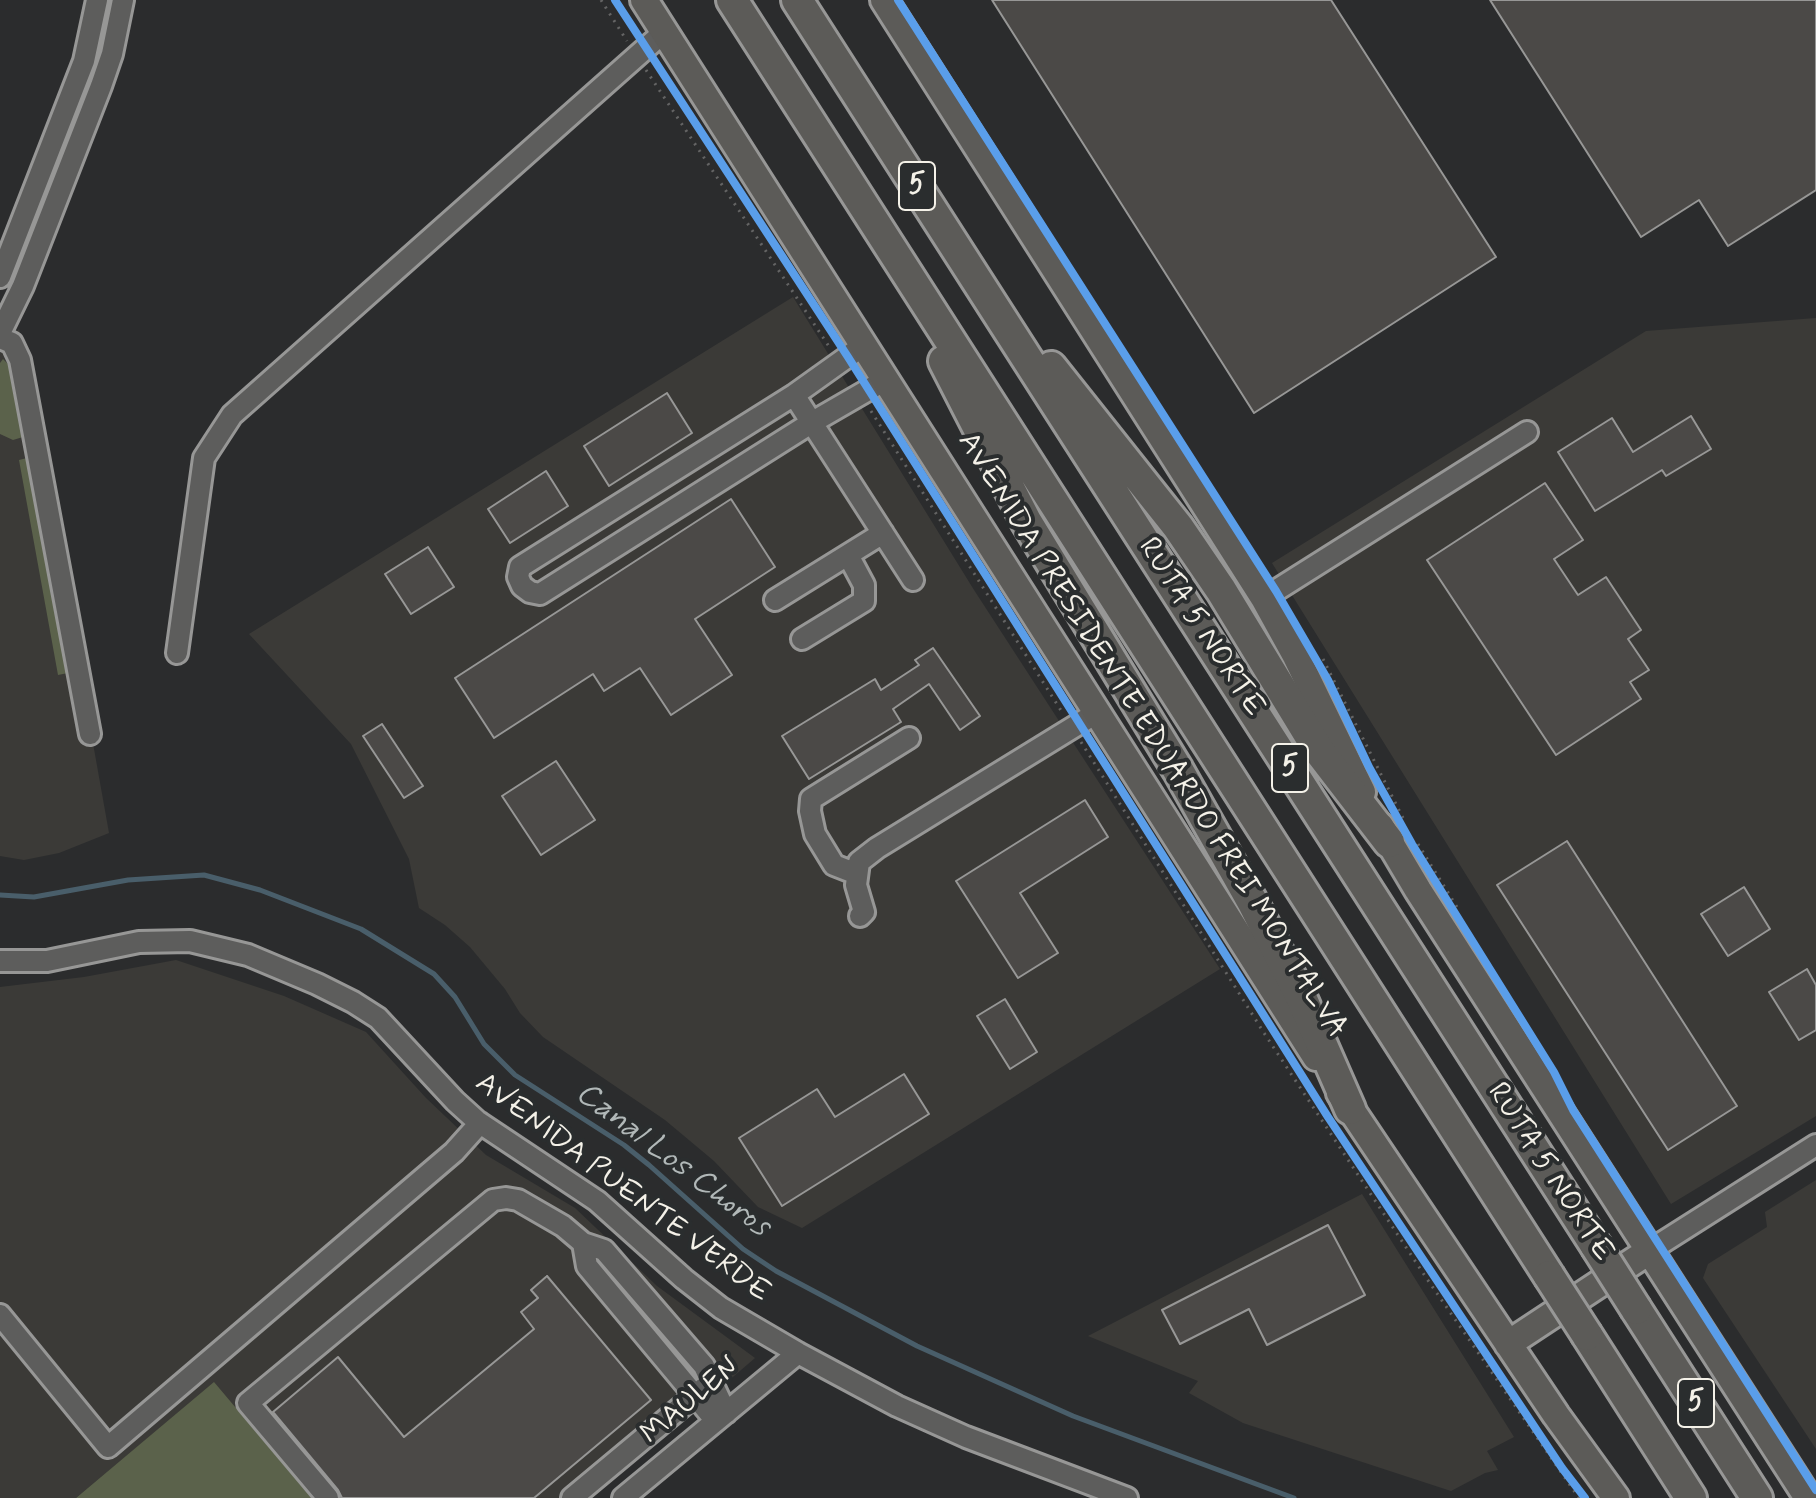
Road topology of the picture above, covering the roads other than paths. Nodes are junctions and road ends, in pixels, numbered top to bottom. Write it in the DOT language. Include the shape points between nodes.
graph roads {
  1 [pos="97,0"];
  2 [pos="123,0"];
  3 [pos="644,0"];
  4 [pos="732,0"];
  5 [pos="797,0"];
  6 [pos="884,0"];
  7 [pos="664,32"];
  8 [pos="899,261"];
  9 [pos="0,277"];
  10 [pos="984,291"];
  11 [pos="0,335"];
  12 [pos="851,355"];
  13 [pos="872,388"];
  14 [pos="794,395"];
  15 [pos="811,423"];
  16 [pos="1527,432"];
  17 [pos="883,533"];
  18 [pos="849,557"];
  19 [pos="913,580"];
  20 [pos="1264,598"];
  21 [pos="775,600"];
  22 [pos="802,639"];
  23 [pos="177,653"];
  24 [pos="1083,721"];
  25 [pos="90,734"];
  26 [pos="909,738"];
  27 [pos="1402,839"];
  28 [pos="857,874"];
  29 [pos="860,916"];
  30 [pos="0,961"];
  31 [pos="1350,1109"];
  32 [pos="480,1123"];
  33 [pos="1816,1145"];
  34 [pos="583,1243"];
  35 [pos="1649,1251"];
  36 [pos="0,1315"];
  37 [pos="1508,1344"];
  38 [pos="798,1353"];
  39 [pos="712,1383"];
  40 [pos="694,1395"];
  41 [pos="721,1417"];
  42 [pos="328,1498"];
  43 [pos="572,1498"];
  44 [pos="623,1498"];
  45 [pos="1127,1498"];
  46 [pos="1616,1498"];
  47 [pos="1691,1498"];
  48 [pos="1757,1498"];
  49 [pos="1808,1498"];
  1 -- 9 [label="street" via="84,61"];
  2 -- 11 [label="street" via="101,86"];
  3 -- 7 [label="main road, AVENIDA PRESIDENTE EDUARDO FREI MONTALVA"];
  4 -- 8 [label="highway, RUTA 5 NORTE / 5"];
  5 -- 10 [label="highway, RUTA 5 NORTE / 5"];
  6 -- 20 [label="main road"];
  7 -- 12 [label="main road, AVENIDA PRESIDENTE EDUARDO FREI MONTALVA"];
  7 -- 23 [label="street" via="232,415 204,458"];
  8 -- 31 [label="highway" via="1006,485 1253,903"];
  8 -- 47 [label="highway, RUTA 5 NORTE / 5, bridge"];
  10 -- 27 [label="highway" via="1088,411 1178,527 1319,751"];
  10 -- 48 [label="highway, RUTA 5 NORTE / 5, bridge"];
  11 -- 25 [label="street" via="12,343 20,360"];
  12 -- 13 [label="main road, AVENIDA PRESIDENTE EDUARDO FREI MONTALVA"];
  12 -- 14 [label="street"];
  13 -- 15 [label="street"];
  13 -- 24 [label="main road, AVENIDA PRESIDENTE EDUARDO FREI MONTALVA"];
  14 -- 15 [label="street"];
  14 -- 15 [label="street" via="520,567 522,586 540,594"];
  15 -- 17 [label="street"];
  16 -- 20 [label="street"];
  17 -- 18 [label="street"];
  17 -- 19 [label="street"];
  18 -- 21 [label="street"];
  18 -- 22 [label="street" via="864,585 864,601"];
  20 -- 27 [label="main road"];
  24 -- 28 [label="street" via="877,848 859,862"];
  24 -- 31 [label="main road, AVENIDA PRESIDENTE EDUARDO FREI MONTALVA"];
  26 -- 28 [label="street" via="811,799 815,834 834,865"];
  27 -- 35 [label="main road"];
  28 -- 29 [label="street" via="864,912"];
  30 -- 32 [label="street, AVENIDA PUENTE VERDE" via="67,959 155,941 210,945 248,955 366,1009"];
  31 -- 37 [label="main road, AVENIDA PRESIDENTE EDUARDO FREI MONTALVA"];
  32 -- 36 [label="street" via="454,1152 108,1447"];
  32 -- 38 [label="street, AVENIDA PUENTE VERDE" via="597,1201 711,1301"];
  33 -- 35 [label="street"];
  34 -- 39 [label="street" via="604,1250 704,1366"];
  34 -- 40 [label="street" via="587,1266"];
  34 -- 42 [label="street" via="518,1200 493,1200 248,1403"];
  35 -- 37 [label="main road"];
  35 -- 49 [label="main road"];
  37 -- 46 [label="main road, AVENIDA PRESIDENTE EDUARDO FREI MONTALVA"];
  38 -- 41 [label="street, MAULEN"];
  38 -- 45 [label="street, AVENIDA PUENTE VERDE" via="966,1437"];
  39 -- 40 [label="street"];
  39 -- 41 [label="street"];
  40 -- 41 [label="street"];
  40 -- 43 [label="street"];
  41 -- 44 [label="street, MAULEN"];
}
